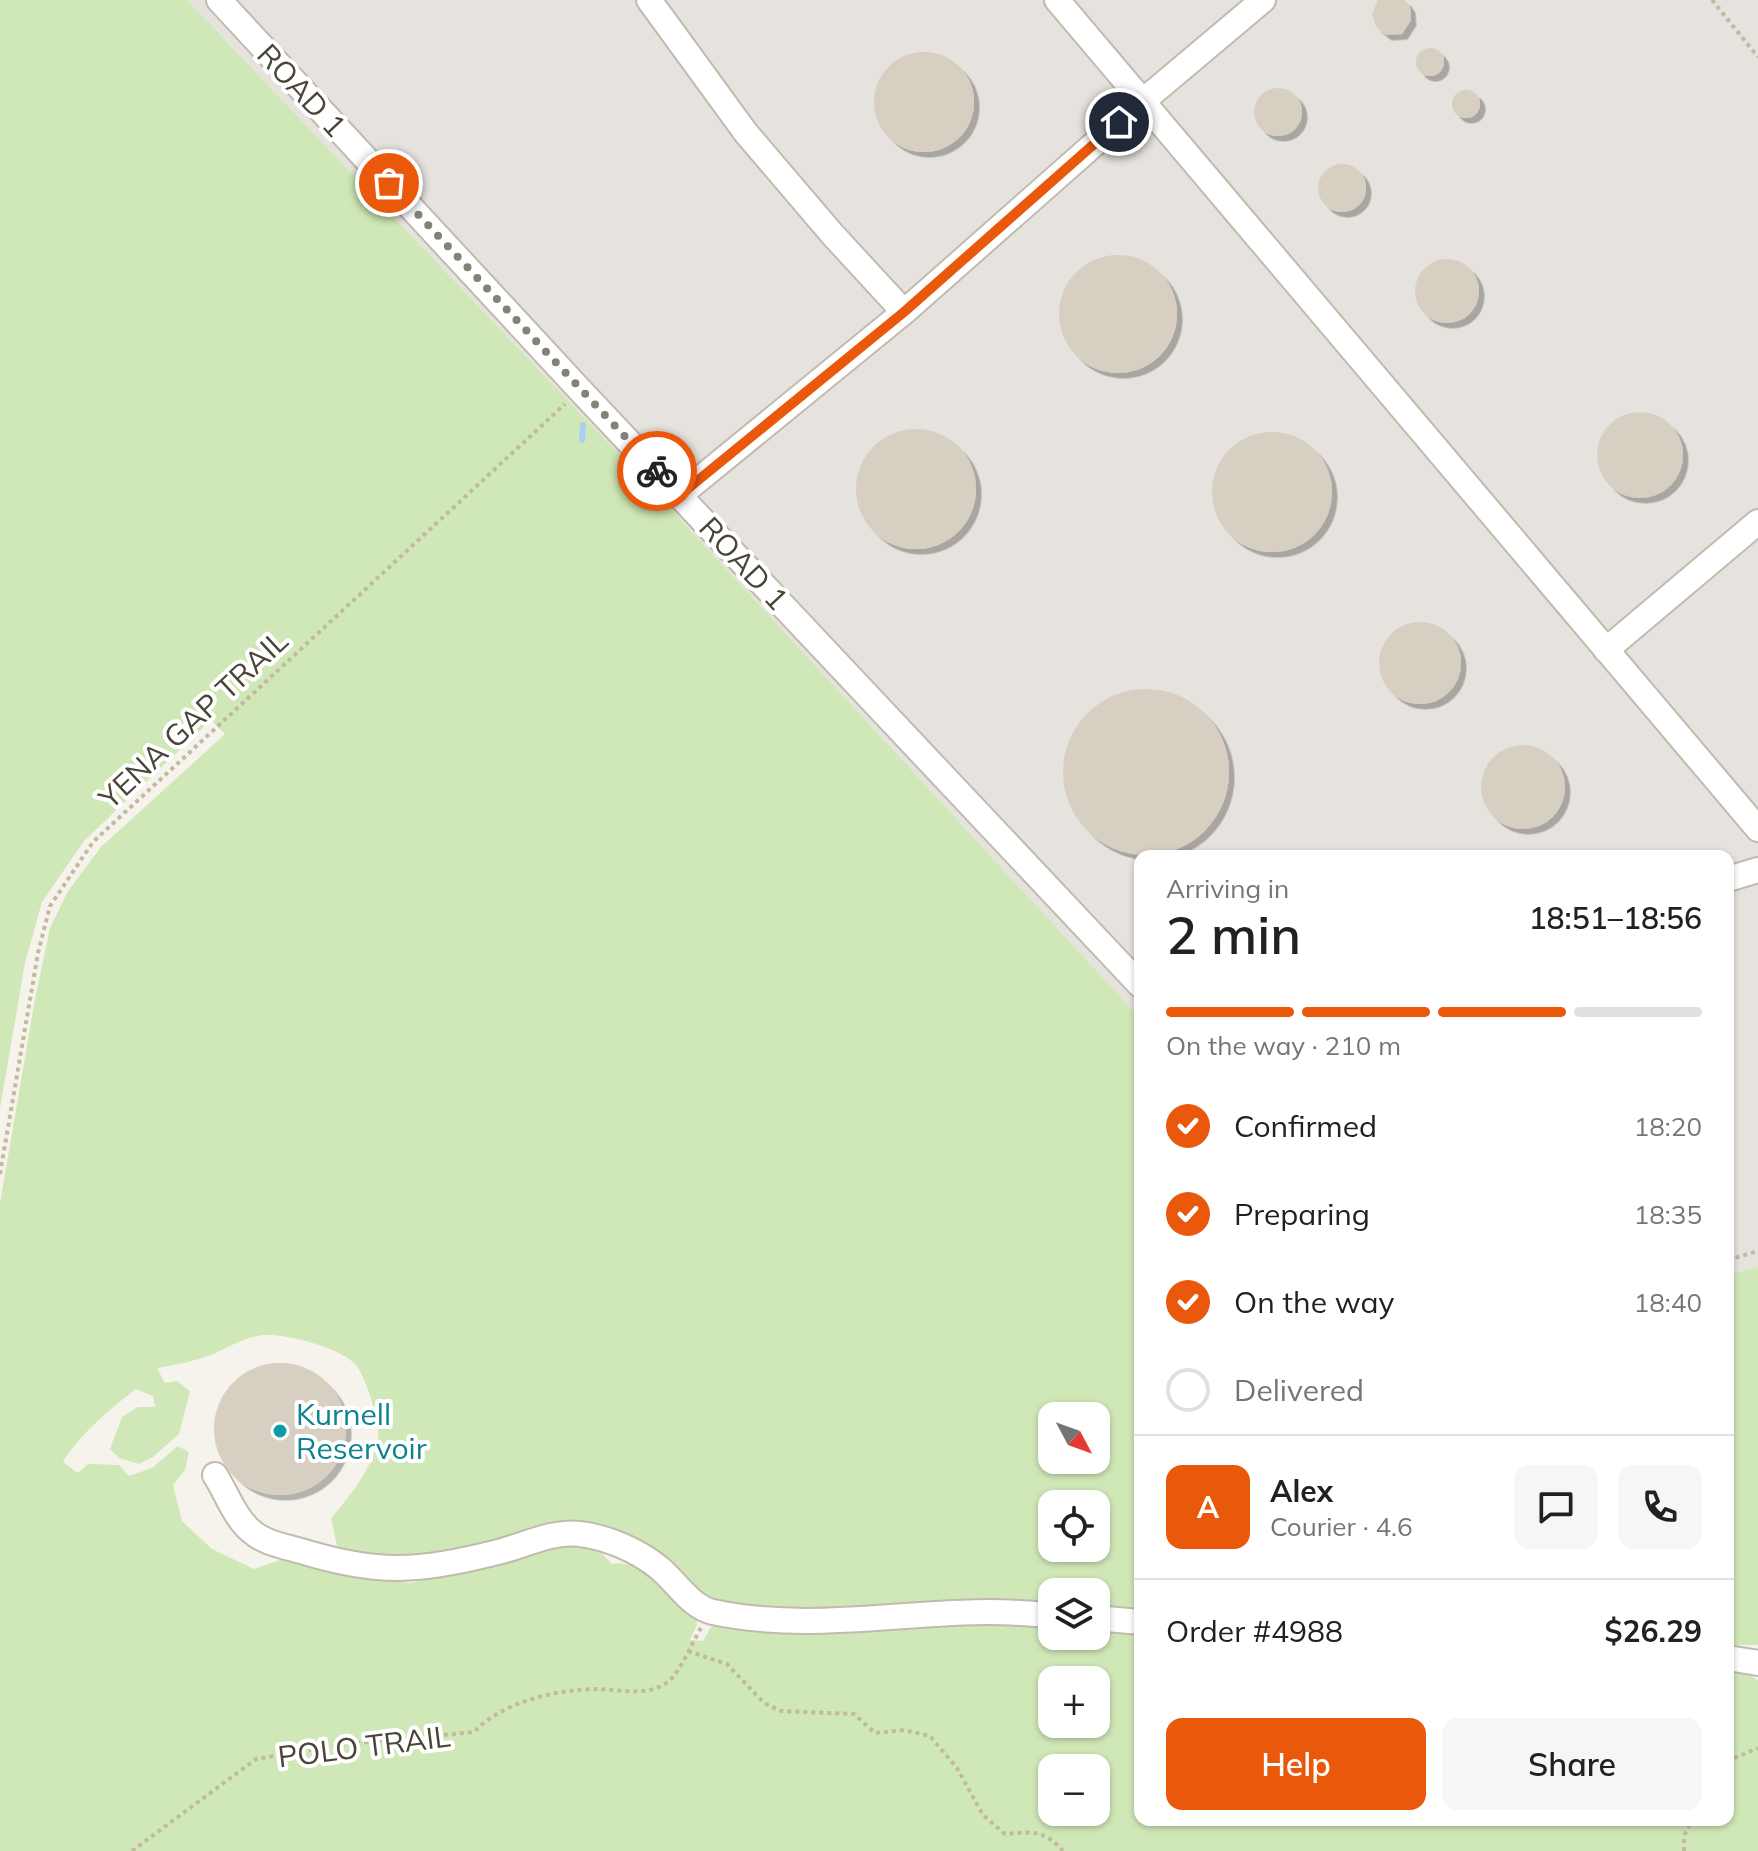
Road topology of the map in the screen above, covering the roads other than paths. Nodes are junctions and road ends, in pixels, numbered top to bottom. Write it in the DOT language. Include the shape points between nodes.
graph roads {
  1 [pos="219,0"];
  2 [pos="649,0"];
  3 [pos="1057,0"];
  4 [pos="1263,0"];
  5 [pos="1143,101"];
  6 [pos="904,312"];
  7 [pos="680,495"];
  8 [pos="1758,522"];
  9 [pos="1606,650"];
  10 [pos="1758,829"];
  11 [pos="1758,870"];
  12 [pos="1734,877"];
  13 [pos="1100,941"];
  14 [pos="1134,954"];
  15 [pos="1134,978"];
  16 [pos="215,1475"];
  17 [pos="1038,1614"];
  18 [pos="1110,1619"];
  19 [pos="1134,1621"];
  20 [pos="1734,1659"];
  21 [pos="1758,1663"];
  1 -- 7 [label="lane, ROAD 1"];
  2 -- 6 [label="lane" via="746,133"];
  3 -- 5 [label="lane"];
  4 -- 5 [label="lane"];
  5 -- 6 [label="lane"];
  5 -- 9 [label="lane"];
  6 -- 7 [label="lane"];
  7 -- 13 [label="lane, ROAD 1"];
  8 -- 9 [label="lane"];
  9 -- 10 [label="lane"];
  11 -- 12 [label="lane"];
  13 -- 14 [label="lane"];
  13 -- 15 [label="lane, ROAD 1"];
  16 -- 17 [label="lane" via="253,1534 364,1567 403,1570 459,1561 570,1533 630,1549 710,1612 800,1622"];
  18 -- 19 [label="lane"];
  20 -- 21 [label="lane"];
}
